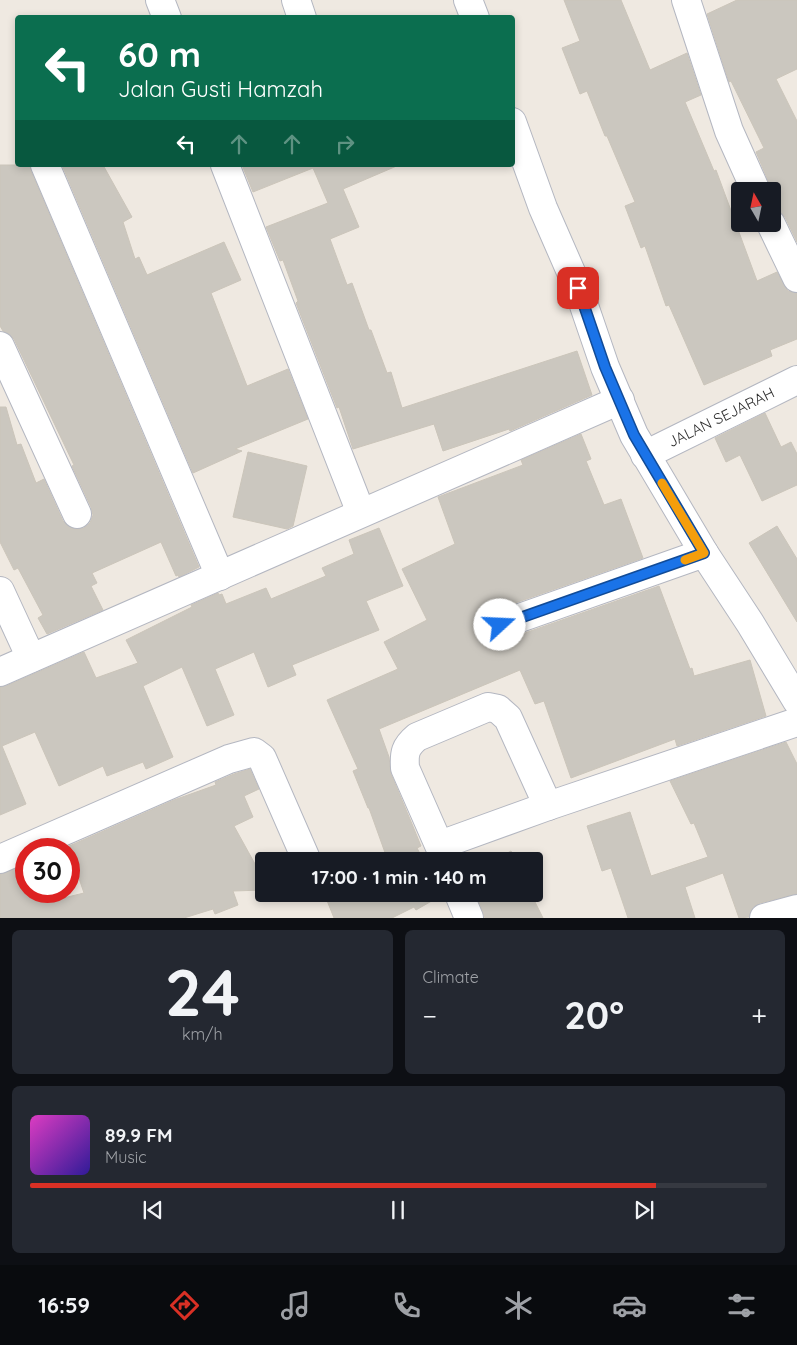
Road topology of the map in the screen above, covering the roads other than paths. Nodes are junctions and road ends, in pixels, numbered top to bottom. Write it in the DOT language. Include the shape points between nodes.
graph roads {
  1 [pos="160,0"];
  2 [pos="296,0"];
  3 [pos="468,0"];
  4 [pos="686,0"];
  5 [pos="166,15"];
  6 [pos="301,15"];
  7 [pos="474,15"];
  8 [pos="515,130"];
  9 [pos="46,167"];
  10 [pos="226,167"];
  11 [pos="752,182"];
  12 [pos="775,232"];
  13 [pos="797,278"];
  14 [pos="0,346"];
  15 [pos="797,380"];
  16 [pos="620,400"];
  17 [pos="645,455"];
  18 [pos="361,513"];
  19 [pos="77,514"];
  20 [pos="704,553"];
  21 [pos="220,576"];
  22 [pos="0,590"];
  23 [pos="500,625"];
  24 [pos="31,658"];
  25 [pos="788,667"];
  26 [pos="0,672"];
  27 [pos="797,701"];
  28 [pos="797,722"];
  29 [pos="548,806"];
  30 [pos="303,852"];
  31 [pos="443,852"];
  32 [pos="445,852"];
  33 [pos="0,859"];
  34 [pos="797,909"];
  35 [pos="764,918"];
  1 -- 5 [label="street"];
  2 -- 6 [label="street"];
  3 -- 7 [label="street"];
  4 -- 11 [label="street" via="729,131"];
  8 -- 16 [label="street"];
  9 -- 21 [label="street"];
  10 -- 18 [label="street"];
  12 -- 13 [label="street"];
  14 -- 19 [label="street"];
  15 -- 17 [label="street, JALAN SEJARAH"];
  16 -- 17 [label="street"];
  16 -- 18 [label="street"];
  17 -- 20 [label="street"];
  18 -- 21 [label="street"];
  20 -- 23 [label="street"];
  20 -- 25 [label="street"];
  21 -- 24 [label="street"];
  22 -- 24 [label="street"];
  24 -- 26 [label="street"];
  25 -- 27 [label="street"];
  28 -- 29 [label="street"];
  29 -- 31 [label="street" via="508,718 498,709 488,707 417,737 404,753 405,768"];
  29 -- 32 [label="street"];
  30 -- 33 [label="street" via="262,758 254,752 228,759"];
  34 -- 35 [label="street"];
}
